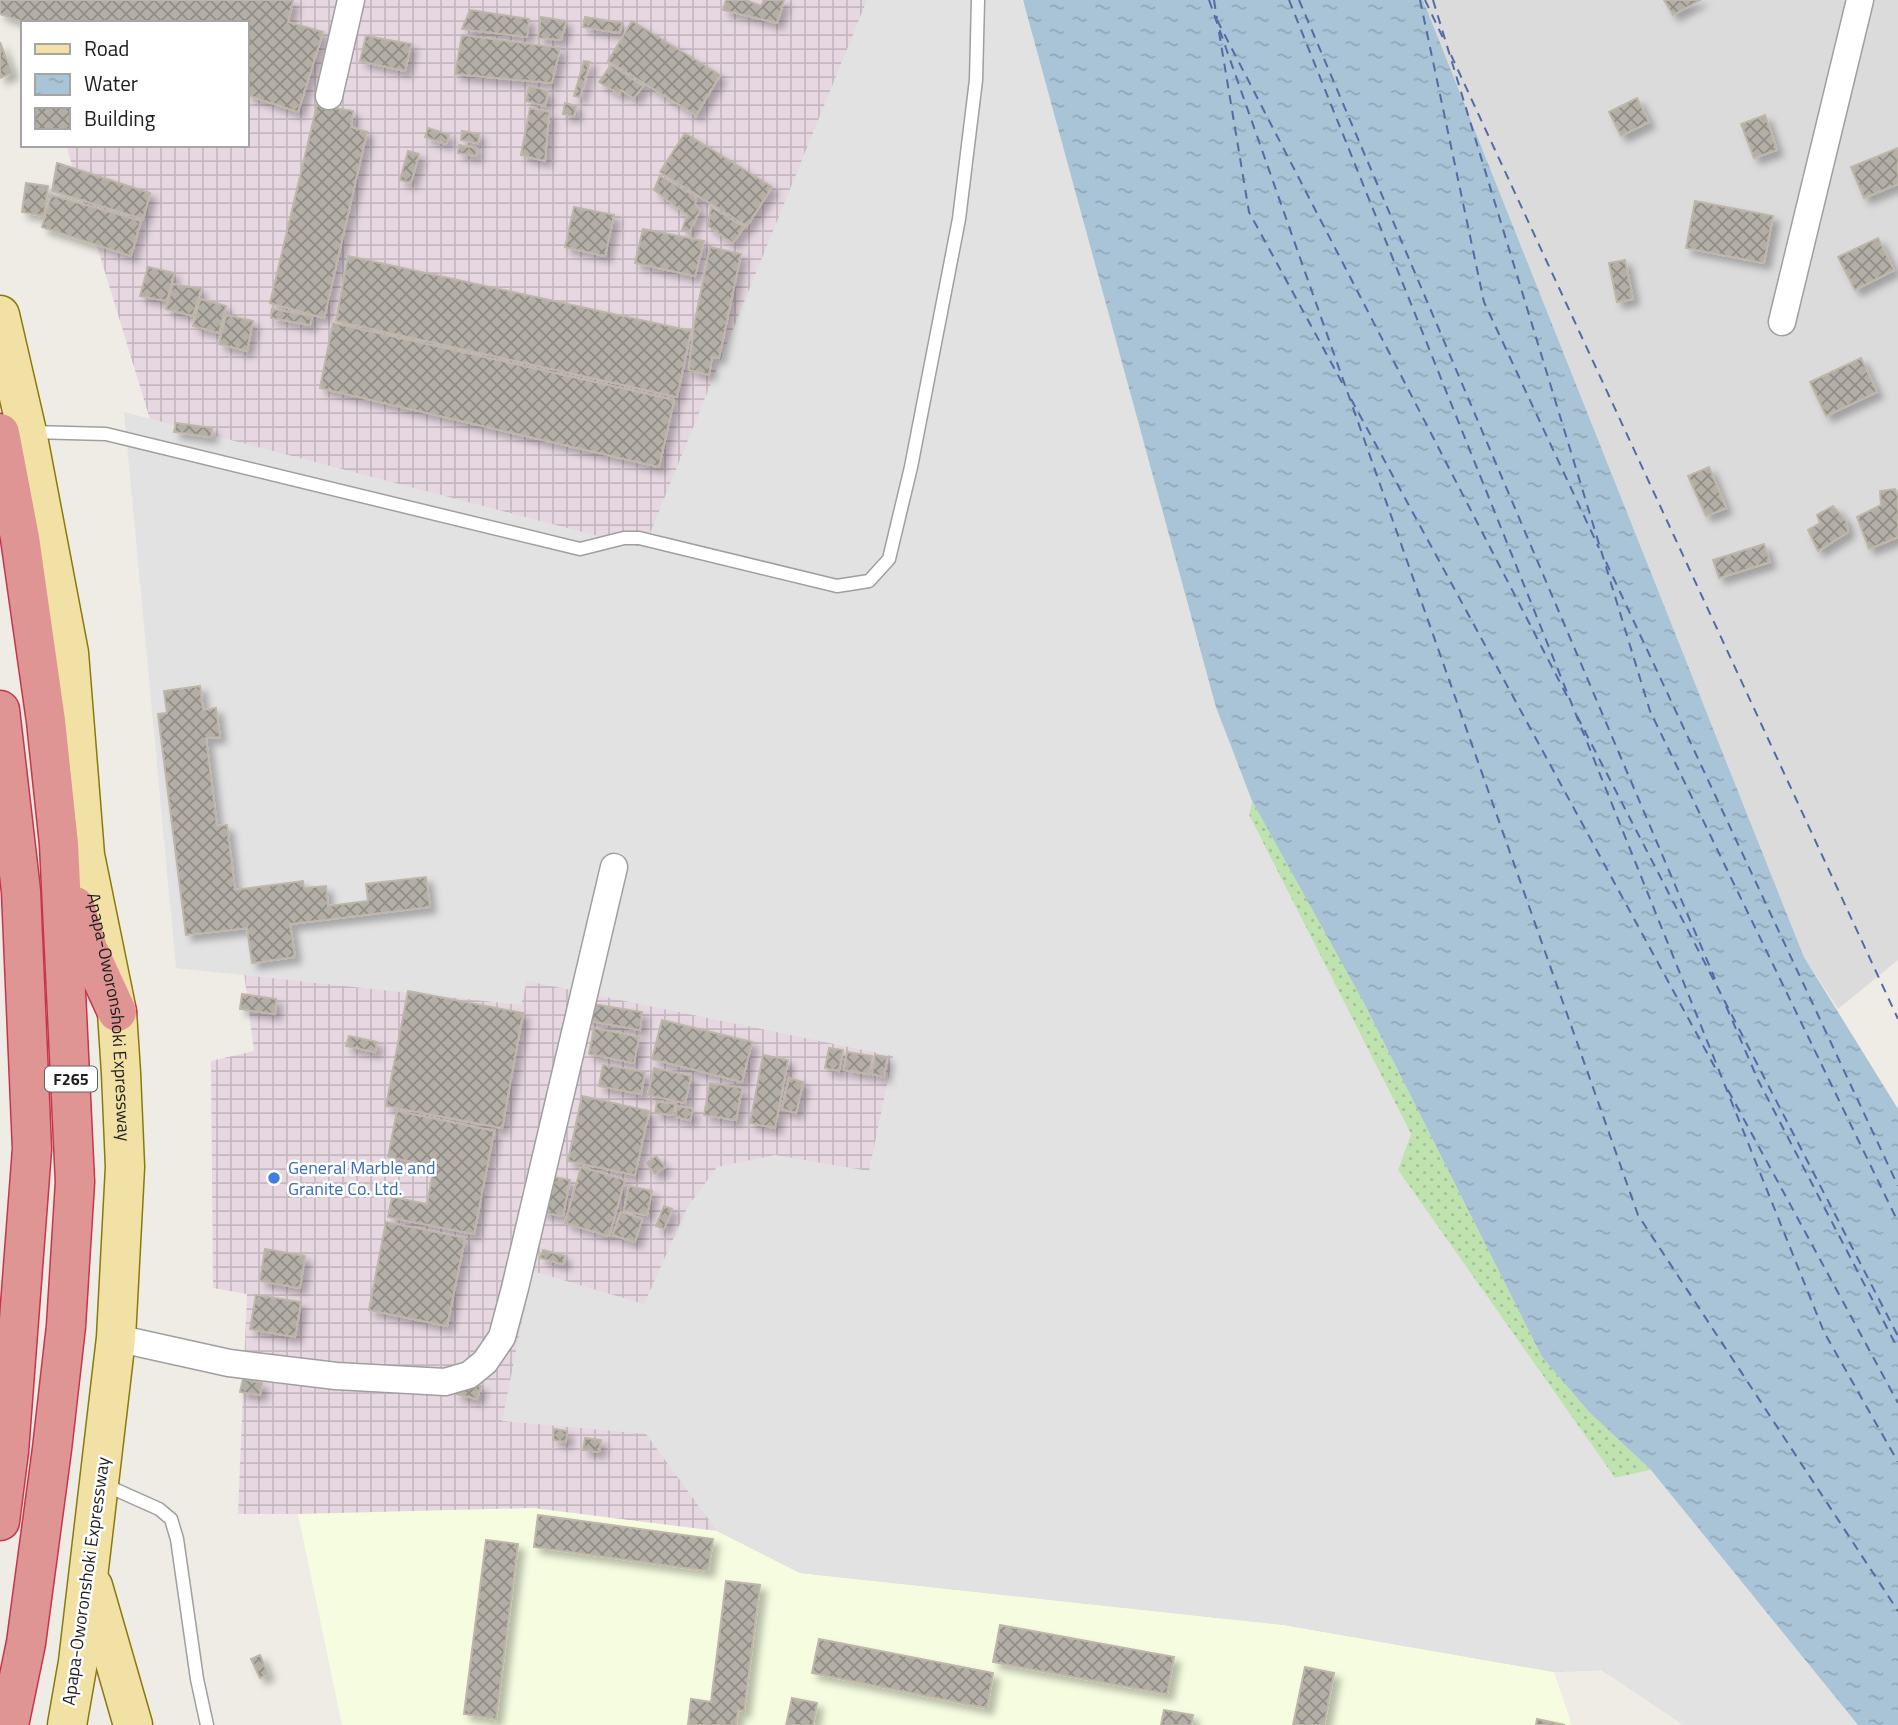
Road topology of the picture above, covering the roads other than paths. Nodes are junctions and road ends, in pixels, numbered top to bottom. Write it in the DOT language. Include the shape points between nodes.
graph roads {
  1 [pos="351,0"];
  2 [pos="978,0"];
  3 [pos="1860,0"];
  4 [pos="328,96"];
  5 [pos="0,315"];
  6 [pos="1782,322"];
  7 [pos="14,433"];
  8 [pos="0,710"];
  9 [pos="10,854"];
  10 [pos="68,854"];
  11 [pos="614,867"];
  12 [pos="88,949"];
  13 [pos="117,1012"];
  14 [pos="67,1018"];
  15 [pos="116,1338"];
  16 [pos="100,1484"];
  17 [pos="0,1521"];
  18 [pos="89,1568"];
  19 [pos="9,1725"];
  20 [pos="67,1725"];
  21 [pos="133,1725"];
  22 [pos="207,1725"];
  1 -- 4 [label="street"];
  2 -- 7 [label="lane" via="976,80 954,245 889,559 869,581 836,586 639,538 580,549 106,434"];
  3 -- 6 [label="street"];
  5 -- 7 [label="main road, Apapa-Oworonshoki Expressway"];
  7 -- 10 [label="main road, Apapa-Oworonshoki Expressway" via="69,653"];
  8 -- 9 [label="highway" via="10,774"];
  9 -- 10 [label="highway"];
  9 -- 17 [label="highway, F265" via="32,1149"];
  10 -- 12 [label="highway"];
  10 -- 13 [label="main road, Apapa-Oworonshoki Expressway"];
  10 -- 14 [label="highway, Apapa-Oworonshoki Expressway / F265"];
  11 -- 15 [label="street" via="515,1288 502,1337 485,1362 468,1376 445,1382 336,1376 229,1363"];
  12 -- 13 [label="highway"];
  12 -- 14 [label="highway"];
  13 -- 15 [label="main road, Apapa-Oworonshoki Expressway" via="125,1167"];
  14 -- 19 [label="highway, Apapa-Oworonshoki Expressway / F265" via="75,1182 66,1326 26,1643"];
  15 -- 16 [label="main road, Apapa-Oworonshoki Expressway"];
  16 -- 18 [label="main road, Apapa-Oworonshoki Expressway"];
  16 -- 22 [label="lane" via="159,1509 171,1520"];
  18 -- 20 [label="main road, Apapa-Oworonshoki Expressway"];
  18 -- 21 [label="main road"];
}
